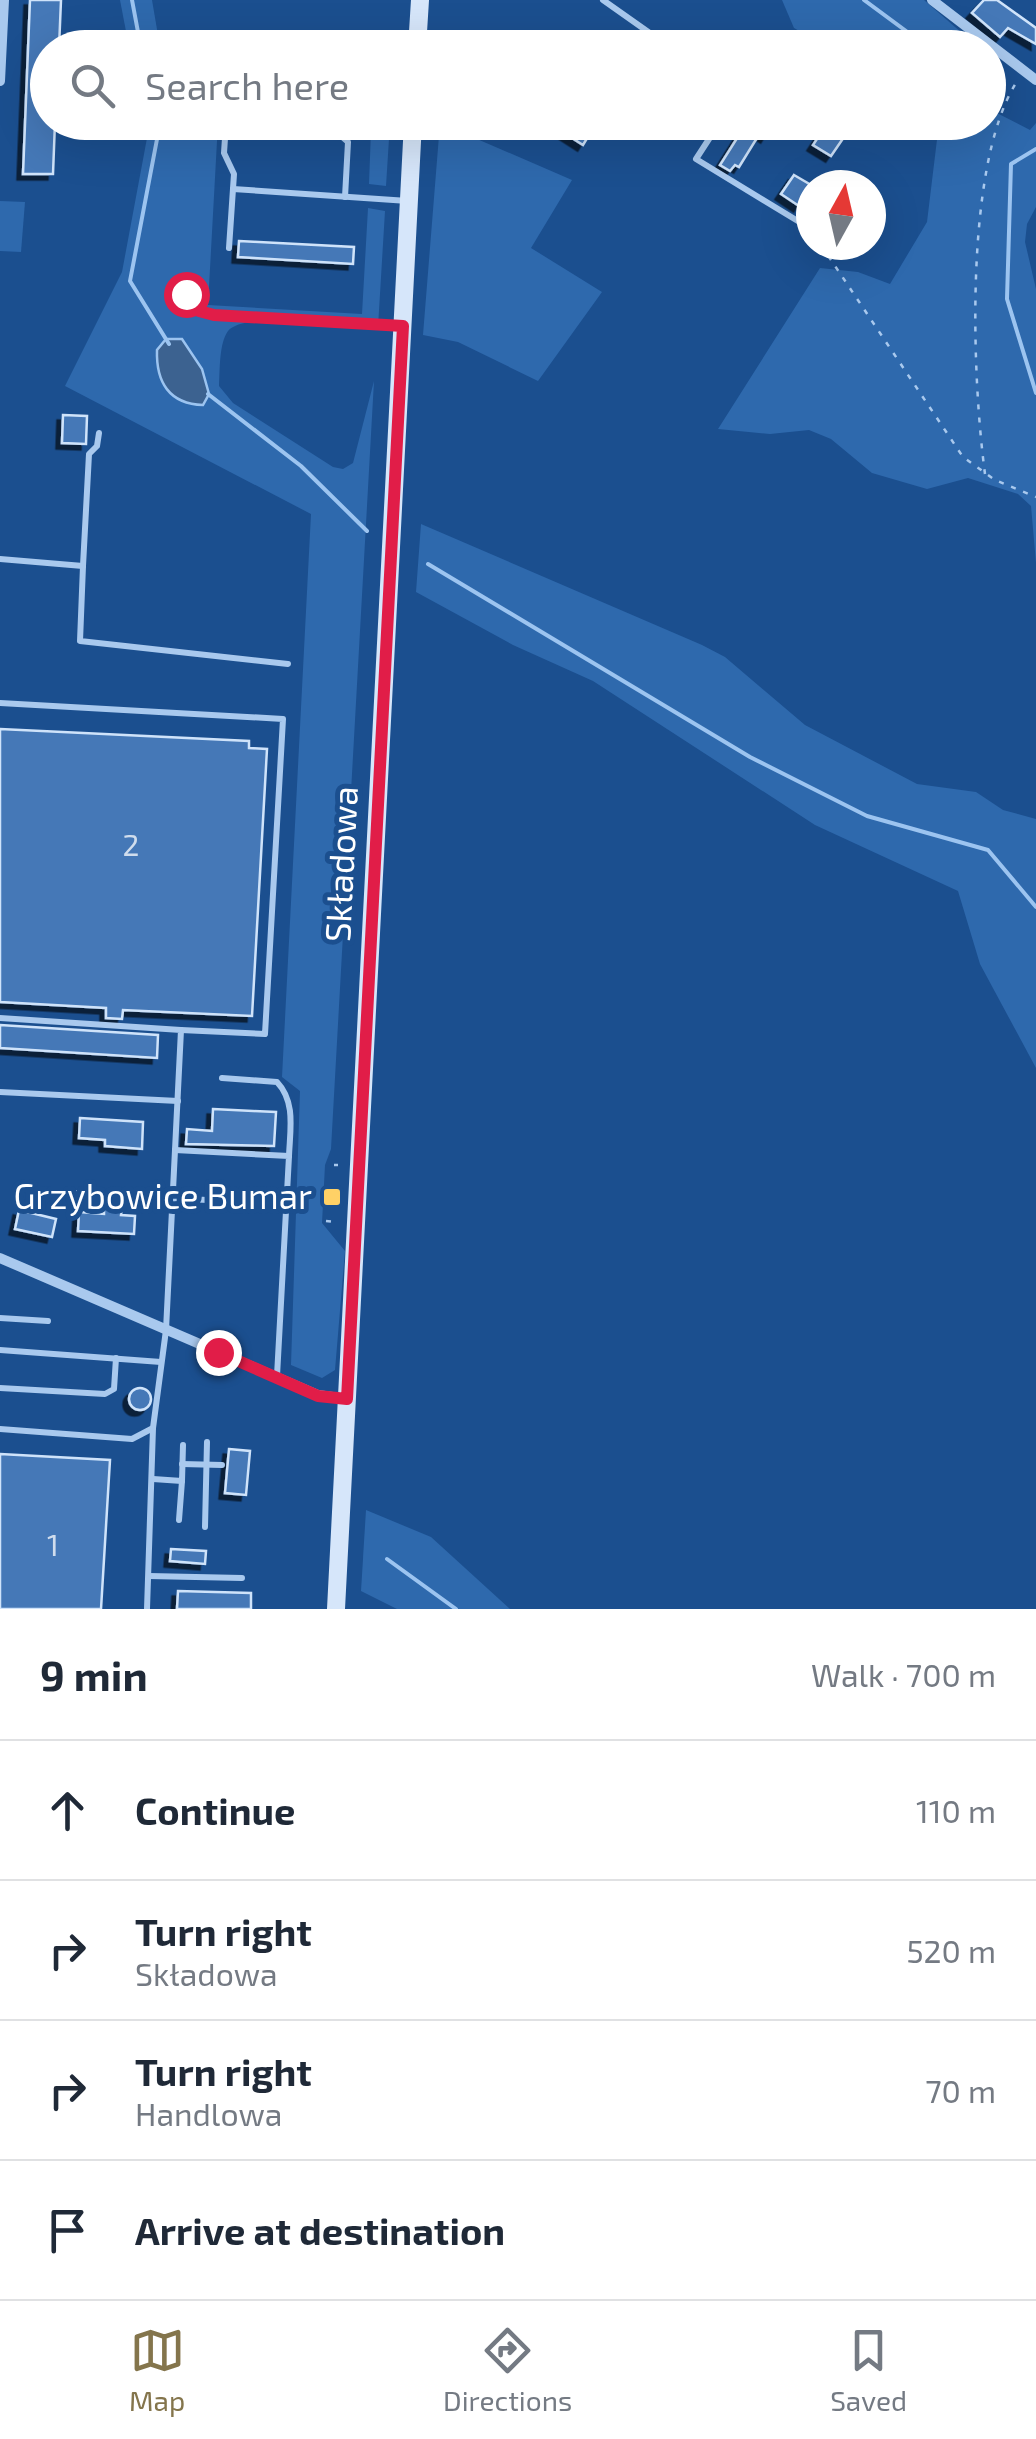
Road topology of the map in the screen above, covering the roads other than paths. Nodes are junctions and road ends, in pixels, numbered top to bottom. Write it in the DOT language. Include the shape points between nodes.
graph roads {
  1 [pos="4,0"];
  2 [pos="420,0"];
  3 [pos="603,0"];
  4 [pos="932,0"];
  5 [pos="418,30"];
  6 [pos="646,30"];
  7 [pos="970,30"];
  8 [pos="1006,58"];
  9 [pos="1036,80"];
  10 [pos="0,81"];
  11 [pos="224,140"];
  12 [pos="346,140"];
  13 [pos="412,140"];
  14 [pos="708,140"];
  15 [pos="234,189"];
  16 [pos="345,197"];
  17 [pos="409,201"];
  18 [pos="796,220"];
  19 [pos="229,248"];
  20 [pos="99,433"];
  21 [pos="0,559"];
  22 [pos="82,566"];
  23 [pos="288,664"];
  24 [pos="0,703"];
  25 [pos="0,1018"];
  26 [pos="181,1030"];
  27 [pos="222,1078"];
  28 [pos="0,1092"];
  29 [pos="178,1101"];
  30 [pos="175,1150"];
  31 [pos="289,1156"];
  32 [pos="52,1192"];
  33 [pos="173,1199"];
  34 [pos="268,1202"];
  35 [pos="0,1258"];
  36 [pos="0,1318"];
  37 [pos="48,1321"];
  38 [pos="166,1330"];
  39 [pos="0,1350"];
  40 [pos="116,1358"];
  41 [pos="161,1362"];
  42 [pos="277,1378"];
  43 [pos="0,1388"];
  44 [pos="347,1399"];
  45 [pos="153,1428"];
  46 [pos="0,1429"];
  47 [pos="208,1442"];
  48 [pos="183,1445"];
  49 [pos="182,1464"];
  50 [pos="207,1464"];
  51 [pos="222,1465"];
  52 [pos="153,1479"];
  53 [pos="182,1481"];
  54 [pos="179,1520"];
  55 [pos="205,1527"];
  56 [pos="148,1576"];
  57 [pos="242,1578"];
  58 [pos="147,1609"];
  59 [pos="336,1609"];
  1 -- 10 [label="street"];
  2 -- 5 [label="main road"];
  3 -- 6 [label="lane"];
  4 -- 7 [label="street"];
  8 -- 9 [label="street"];
  11 -- 15 [label="lane"];
  12 -- 16 [label="lane"];
  13 -- 17 [label="main road, Składowa"];
  14 -- 18 [label="lane" via="696,158"];
  15 -- 16 [label="lane"];
  15 -- 19 [label="lane"];
  16 -- 17 [label="lane"];
  17 -- 44 [label="main road, Składowa"];
  20 -- 22 [label="lane" via="88,454"];
  21 -- 22 [label="lane"];
  22 -- 23 [label="lane" via="80,641"];
  24 -- 26 [label="lane" via="282,719 265,1034"];
  25 -- 26 [label="lane"];
  26 -- 29 [label="lane"];
  27 -- 31 [label="lane" via="277,1082 286,1091"];
  28 -- 29 [label="lane"];
  29 -- 30 [label="lane"];
  30 -- 31 [label="lane"];
  30 -- 33 [label="lane"];
  31 -- 42 [label="lane"];
  32 -- 33 [label="lane"];
  33 -- 34 [label="lane"];
  33 -- 38 [label="lane"];
  35 -- 38 [label="street"];
  36 -- 37 [label="lane"];
  38 -- 41 [label="lane"];
  38 -- 42 [label="street"];
  39 -- 40 [label="lane"];
  40 -- 41 [label="lane"];
  40 -- 43 [label="lane" via="114,1389 105,1394"];
  41 -- 45 [label="lane"];
  42 -- 44 [label="street" via="318,1396"];
  44 -- 59 [label="main road, Składowa"];
  45 -- 46 [label="lane" via="132,1438"];
  45 -- 52 [label="lane"];
  47 -- 50 [label="lane"];
  48 -- 49 [label="lane"];
  49 -- 50 [label="lane"];
  49 -- 53 [label="lane"];
  50 -- 51 [label="lane"];
  50 -- 55 [label="lane"];
  52 -- 53 [label="lane"];
  52 -- 56 [label="lane"];
  53 -- 54 [label="lane"];
  56 -- 57 [label="lane"];
  56 -- 58 [label="lane"];
}
